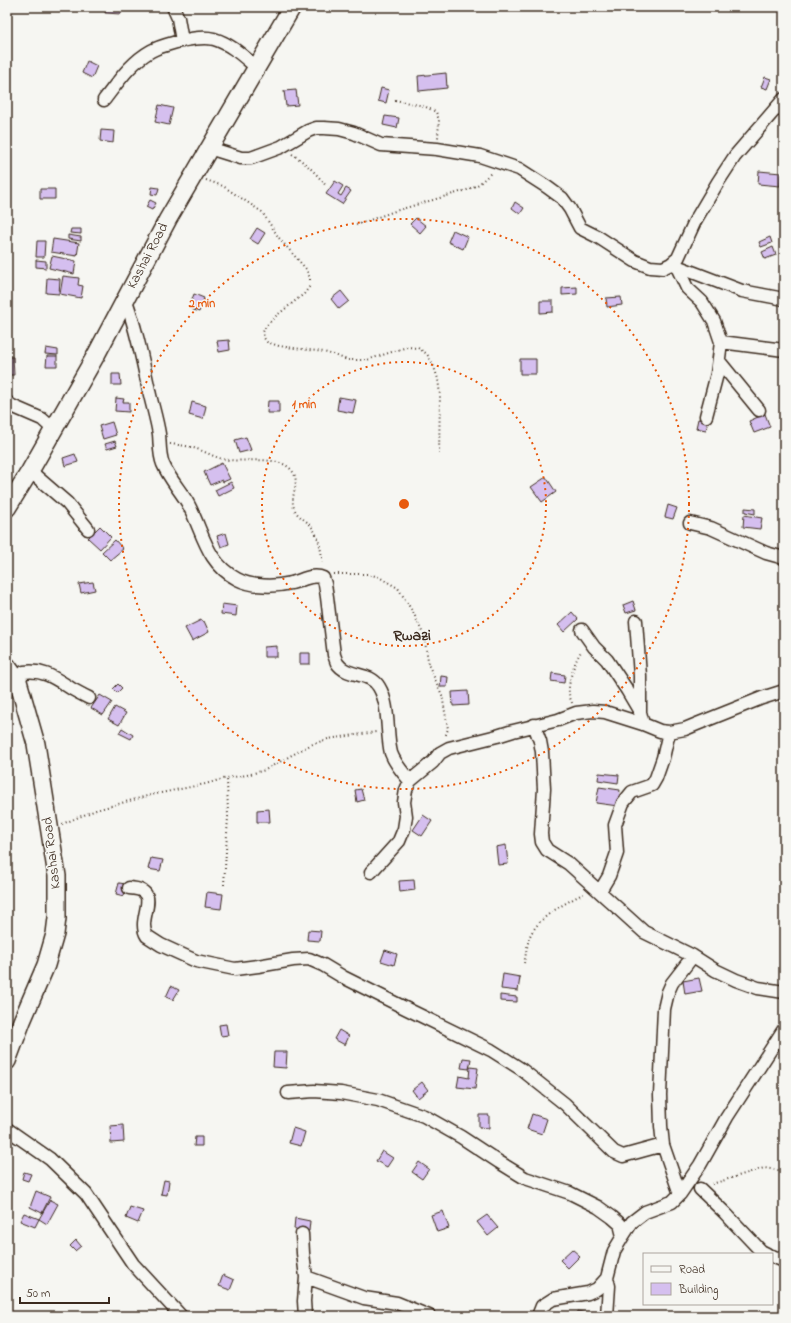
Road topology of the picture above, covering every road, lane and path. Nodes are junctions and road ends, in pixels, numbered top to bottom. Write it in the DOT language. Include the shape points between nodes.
graph roads {
  1 [pos="173,7"];
  2 [pos="292,7"];
  3 [pos="182,41"];
  4 [pos="257,68"];
  5 [pos="784,99"];
  6 [pos="104,100"];
  7 [pos="395,100"];
  8 [pos="281,147"];
  9 [pos="210,148"];
  10 [pos="438,149"];
  11 [pos="502,163"];
  12 [pos="194,175"];
  13 [pos="326,186"];
  14 [pos="356,225"];
  15 [pos="674,265"];
  16 [pos="125,298"];
  17 [pos="784,298"];
  18 [pos="721,342"];
  19 [pos="784,350"];
  20 [pos="719,362"];
  21 [pos="7,402"];
  22 [pos="759,410"];
  23 [pos="706,416"];
  24 [pos="53,429"];
  25 [pos="159,442"];
  26 [pos="439,455"];
  27 [pos="30,471"];
  28 [pos="7,508"];
  29 [pos="690,523"];
  30 [pos="88,529"];
  31 [pos="784,558"];
  32 [pos="322,576"];
  33 [pos="636,621"];
  34 [pos="582,630"];
  35 [pos="591,641"];
  36 [pos="7,666"];
  37 [pos="18,681"];
  38 [pos="784,691"];
  39 [pos="89,698"];
  40 [pos="576,713"];
  41 [pos="642,718"];
  42 [pos="534,725"];
  43 [pos="388,731"];
  44 [pos="669,732"];
  45 [pos="440,753"];
  46 [pos="227,778"];
  47 [pos="410,781"];
  48 [pos="50,829"];
  49 [pos="371,872"];
  50 [pos="224,885"];
  51 [pos="128,888"];
  52 [pos="598,889"];
  53 [pos="693,956"];
  54 [pos="524,963"];
  55 [pos="784,992"];
  56 [pos="784,1029"];
  57 [pos="7,1061"];
  58 [pos="288,1093"];
  59 [pos="7,1129"];
  60 [pos="663,1145"];
  61 [pos="784,1171"];
  62 [pos="700,1189"];
  63 [pos="680,1194"];
  64 [pos="302,1234"];
  65 [pos="623,1236"];
  66 [pos="765,1253"];
  67 [pos="773,1256"];
  68 [pos="784,1261"];
  69 [pos="306,1277"];
  70 [pos="607,1278"];
  71 [pos="181,1316"];
  72 [pos="305,1316"];
  73 [pos="430,1316"];
  74 [pos="538,1316"];
  75 [pos="607,1316"];
  1 -- 3 [label="street" via="178,18"];
  2 -- 4 [label="street, Kashai Road"];
  3 -- 4 [label="street" via="214,39 235,49"];
  3 -- 6 [label="street" via="157,48 139,58"];
  4 -- 9 [label="street, Kashai Road"];
  5 -- 15 [label="street" via="736,156 718,182 695,221"];
  7 -- 10 [label="path" via="424,106 436,112 439,120"];
  8 -- 9 [label="street" via="251,158 241,158"];
  8 -- 10 [label="street" via="308,131 324,128 354,133 381,145"];
  8 -- 13 [label="path" via="300,159"];
  9 -- 12 [label="street, Kashai Road"];
  10 -- 11 [label="street" via="480,156"];
  11 -- 14 [label="path" via="479,184 467,190"];
  11 -- 15 [label="street" via="518,169 562,198 580,228 635,261 650,267 663,268"];
  12 -- 16 [label="street, Kashai Road"];
  12 -- 26 [label="path" via="223,186 262,212 279,238 306,269 310,278 310,286 304,294 266,326 263,332 267,342 324,352 347,360 367,360 407,347 418,348 427,354 438,379 440,395"];
  15 -- 17 [label="street" via="742,291"];
  15 -- 18 [label="street" via="687,288 702,302 714,322"];
  16 -- 24 [label="street, Kashai Road" via="96,355"];
  16 -- 25 [label="street" via="133,319"];
  18 -- 19 [label="street"];
  18 -- 20 [label="street"];
  20 -- 22 [label="street"];
  20 -- 23 [label="street"];
  21 -- 24 [label="street" via="42,419"];
  24 -- 27 [label="street, Kashai Road"];
  25 -- 32 [label="street" via="163,463 187,503 210,553 223,570 238,580 265,585 292,583"];
  25 -- 32 [label="path" via="196,449 231,461 274,460 286,465 297,481 293,501 295,510 317,536"];
  27 -- 28 [label="street, Kashai Road"];
  27 -- 30 [label="street" via="67,503"];
  29 -- 31 [label="street" via="711,528 766,553"];
  32 -- 43 [label="street" via="337,664 343,669 375,681 385,704"];
  32 -- 45 [label="path" via="368,574 398,588 420,624 429,666 442,695 448,729"];
  33 -- 41 [label="street"];
  34 -- 35 [label="street"];
  35 -- 40 [label="path" via="580,652 573,670 569,694"];
  35 -- 41 [label="street" via="607,660"];
  36 -- 37 [label="street, Kashai Road"];
  37 -- 39 [label="street" via="24,672 39,672 57,679"];
  37 -- 48 [label="street, Kashai Road" via="36,744"];
  38 -- 44 [label="street" via="684,729"];
  40 -- 41 [label="street" via="593,711"];
  40 -- 42 [label="street"];
  41 -- 44 [label="street" via="660,731"];
  42 -- 45 [label="street" via="458,745"];
  42 -- 52 [label="street" via="542,752 544,772 542,842 547,850 569,864"];
  43 -- 46 [label="path" via="310,744 265,770"];
  43 -- 47 [label="street" via="392,755"];
  44 -- 52 [label="street" via="663,758 652,785 632,792 623,803 615,825 617,853 609,876"];
  45 -- 47 [label="street"];
  46 -- 48 [label="path" via="96,810"];
  46 -- 50 [label="path" via="228,817"];
  47 -- 49 [label="street" via="404,802 404,829 399,840"];
  48 -- 57 [label="street, Kashai Road" via="57,876 55,934 46,965"];
  51 -- 60 [label="street" via="139,889 147,896 143,926 147,936 182,955 196,961 235,969 293,960 309,960 323,965 491,1050 522,1069 565,1104 614,1152 622,1156"];
  52 -- 53 [label="street" via="644,932"];
  52 -- 54 [label="path" via="560,907 536,925 530,937"];
  53 -- 55 [label="street" via="736,980 758,988"];
  53 -- 60 [label="street" via="672,983 664,1009 660,1095"];
  56 -- 63 [label="street"];
  58 -- 65 [label="street" via="341,1093 378,1100 424,1116 525,1178 570,1193 598,1207 620,1224"];
  59 -- 71 [label="street" via="50,1158 86,1194 133,1264"];
  60 -- 63 [label="street"];
  61 -- 62 [label="path" via="764,1168"];
  62 -- 66 [label="street"];
  63 -- 65 [label="street" via="672,1202 645,1212 632,1222"];
  64 -- 69 [label="street"];
  65 -- 70 [label="street" via="614,1251"];
  67 -- 68 [label="street"];
  69 -- 72 [label="street"];
  69 -- 73 [label="street" via="364,1298 397,1303"];
  70 -- 74 [label="street" via="597,1289 588,1293 553,1299 542,1306"];
  70 -- 75 [label="street"];
}
